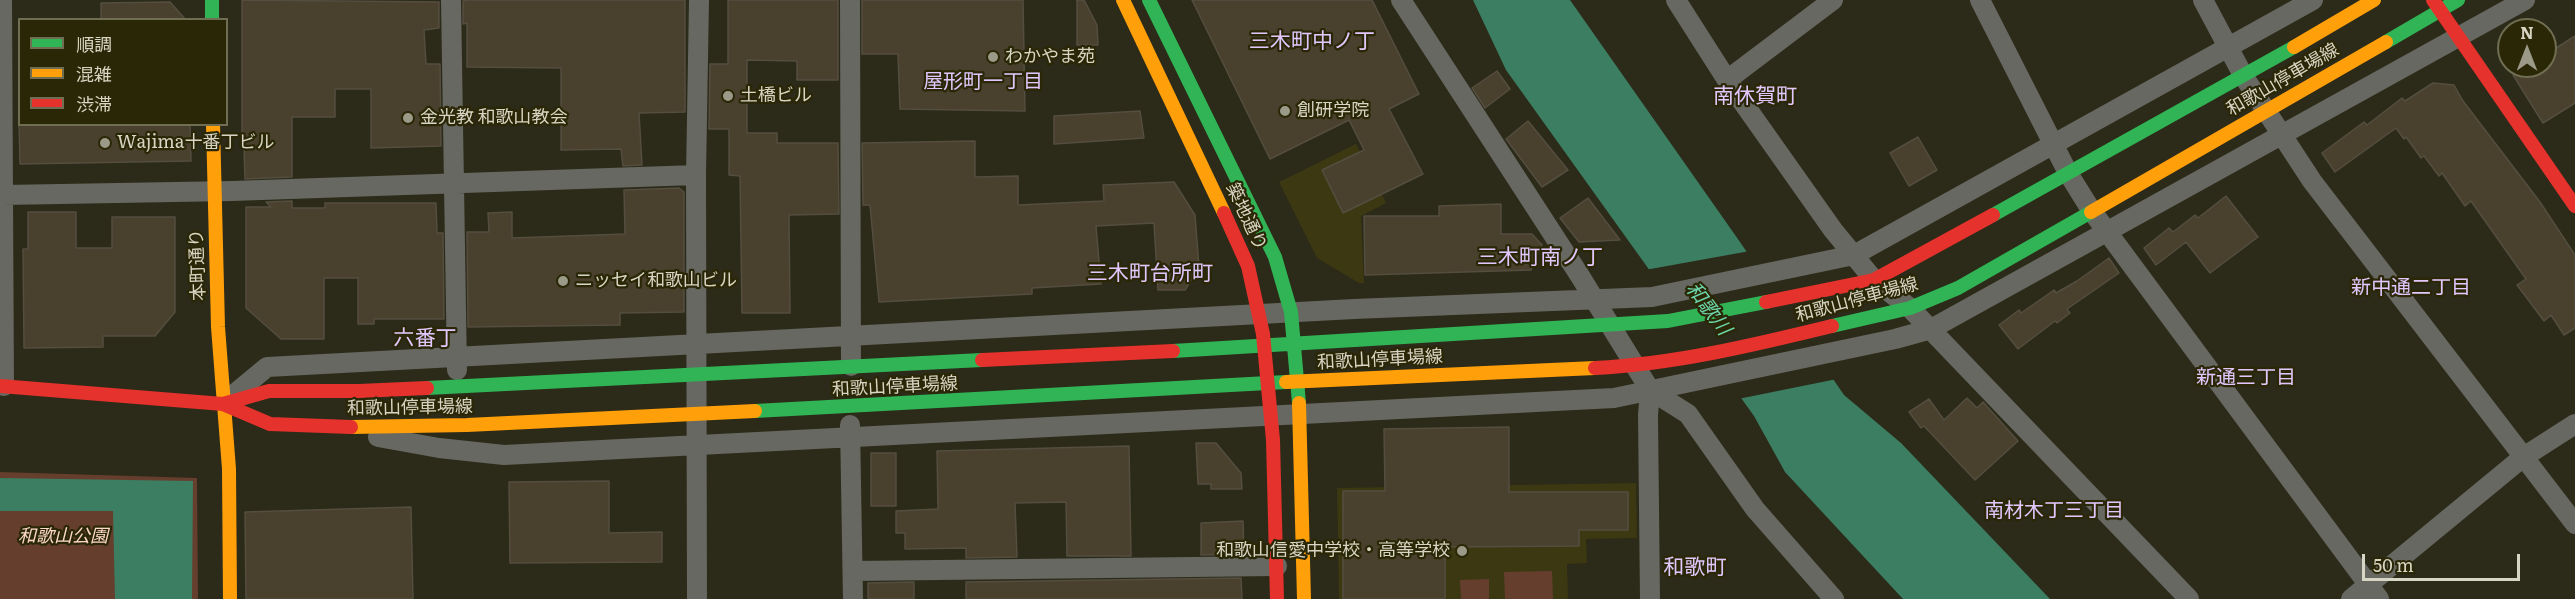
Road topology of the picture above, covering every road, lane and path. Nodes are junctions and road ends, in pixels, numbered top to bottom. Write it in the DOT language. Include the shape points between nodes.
graph roads {
  1 [pos="3,0"];
  2 [pos="212,0"];
  3 [pos="451,0"];
  4 [pos="699,0"];
  5 [pos="850,0"];
  6 [pos="1123,0"];
  7 [pos="1149,0"];
  8 [pos="1401,0"];
  9 [pos="1676,0"];
  10 [pos="1980,0"];
  11 [pos="2203,0"];
  12 [pos="2313,0"];
  13 [pos="2374,0"];
  14 [pos="2458,0"];
  15 [pos="2525,0"];
  16 [pos="1830,1"];
  17 [pos="2436,5"];
  18 [pos="212,18"];
  19 [pos="2458,37"];
  20 [pos="2228,47"];
  21 [pos="2244,77"];
  22 [pos="1727,80"];
  23 [pos="2265,111"];
  24 [pos="213,126"];
  25 [pos="2281,135"];
  26 [pos="2053,144"];
  27 [pos="2068,173"];
  28 [pos="696,175"];
  29 [pos="455,184"];
  30 [pos="213,192"];
  31 [pos="3,195"];
  32 [pos="2572,197"];
  33 [pos="2091,210"];
  34 [pos="2106,231"];
  35 [pos="1854,255"];
  36 [pos="1874,280"];
  37 [pos="1594,299"];
  38 [pos="1910,308"];
  39 [pos="1290,312"];
  40 [pos="1262,314"];
  41 [pos="1610,326"];
  42 [pos="1931,329"];
  43 [pos="851,335"];
  44 [pos="698,344"];
  45 [pos="1294,345"];
  46 [pos="1265,346"];
  47 [pos="457,357"];
  48 [pos="852,366"];
  49 [pos="1634,366"];
  50 [pos="698,373"];
  51 [pos="1298,382"];
  52 [pos="1268,383"];
  53 [pos="457,384"];
  54 [pos="2,386"];
  55 [pos="1650,390"];
  56 [pos="223,404"];
  57 [pos="850,407"];
  58 [pos="698,414"];
  59 [pos="1299,414"];
  60 [pos="1271,415"];
  61 [pos="2575,424"];
  62 [pos="322,427"];
  63 [pos="851,437"];
  64 [pos="698,445"];
  65 [pos="2522,458"];
  66 [pos="2575,524"];
  67 [pos="1276,566"];
  68 [pos="853,571"];
  69 [pos="2373,592"];
  70 [pos="230,599"];
  71 [pos="697,599"];
  72 [pos="853,599"];
  73 [pos="1277,599"];
  74 [pos="1304,599"];
  75 [pos="1650,599"];
  76 [pos="1834,599"];
  77 [pos="2189,599"];
  78 [pos="2351,599"];
  1 -- 31 [label="street"];
  2 -- 18 [label="main road"];
  3 -- 29 [label="street"];
  4 -- 28 [label="street"];
  5 -- 43 [label="street"];
  6 -- 40 [label="main road, 築地通り" via="1241,248"];
  7 -- 39 [label="main road, 築地通り" via="1275,257"];
  8 -- 37 [label="street"];
  9 -- 22 [label="street"];
  10 -- 26 [label="street"];
  11 -- 20 [label="street"];
  12 -- 20 [label="street"];
  13 -- 21 [label="main road, 和歌山停車場線"];
  14 -- 17 [label="main road, 和歌山停車場線"];
  15 -- 19 [label="street"];
  16 -- 22 [label="street"];
  17 -- 19 [label="main road"];
  17 -- 23 [label="main road, 和歌山停車場線"];
  19 -- 25 [label="street"];
  19 -- 32 [label="main road"];
  20 -- 21 [label="street"];
  20 -- 26 [label="street"];
  21 -- 23 [label="street"];
  21 -- 27 [label="main road, 和歌山停車場線"];
  22 -- 35 [label="street"];
  23 -- 25 [label="street"];
  23 -- 33 [label="main road, 和歌山停車場線"];
  24 -- 30 [label="main road, 本町通り"];
  25 -- 34 [label="street"];
  25 -- 65 [label="street"];
  26 -- 27 [label="street"];
  26 -- 35 [label="street"];
  27 -- 33 [label="street"];
  27 -- 36 [label="main road, 和歌山停車場線"];
  28 -- 29 [label="street"];
  28 -- 44 [label="street"];
  29 -- 30 [label="street"];
  29 -- 47 [label="street"];
  30 -- 31 [label="street"];
  30 -- 56 [label="main road, 本町通り"];
  31 -- 54 [label="street"];
  33 -- 34 [label="street"];
  33 -- 38 [label="main road, 和歌山停車場線" via="1959,288"];
  34 -- 42 [label="street"];
  34 -- 69 [label="street"];
  35 -- 36 [label="street"];
  35 -- 37 [label="street" via="1652,297"];
  36 -- 38 [label="street"];
  36 -- 41 [label="main road, 和歌山停車場線" via="1668,321"];
  37 -- 39 [label="street"];
  37 -- 41 [label="street"];
  38 -- 42 [label="street"];
  38 -- 49 [label="main road, 和歌山停車場線"];
  39 -- 40 [label="street"];
  39 -- 45 [label="main road, 築地通り"];
  40 -- 43 [label="street"];
  40 -- 46 [label="main road, 築地通り"];
  41 -- 45 [label="main road, 和歌山停車場線"];
  41 -- 49 [label="street"];
  42 -- 55 [label="street"];
  42 -- 77 [label="street"];
  43 -- 44 [label="street"];
  43 -- 48 [label="street"];
  44 -- 47 [label="street"];
  44 -- 50 [label="street"];
  45 -- 46 [label="main road, 和歌山停車場線"];
  45 -- 51 [label="main road, 築地通り"];
  46 -- 48 [label="main road, 和歌山停車場線"];
  46 -- 52 [label="main road, 築地通り"];
  47 -- 53 [label="street"];
  47 -- 56 [label="street" via="267,367"];
  48 -- 50 [label="main road, 和歌山停車場線"];
  49 -- 51 [label="main road, 和歌山停車場線"];
  49 -- 55 [label="street"];
  50 -- 53 [label="main road, 和歌山停車場線"];
  50 -- 58 [label="street"];
  51 -- 52 [label="main road, 和歌山停車場線"];
  51 -- 59 [label="main road, 築地通り"];
  52 -- 57 [label="main road, 和歌山停車場線"];
  52 -- 60 [label="main road, 築地通り"];
  53 -- 56 [label="main road, 和歌山停車場線" via="359,391 269,391"];
  54 -- 56 [label="main road, 和歌山停車場線"];
  55 -- 59 [label="street" via="1614,398"];
  55 -- 75 [label="street"];
  55 -- 76 [label="street" via="1688,414 1755,509"];
  56 -- 62 [label="main road, 和歌山停車場線" via="270,424"];
  56 -- 70 [label="main road, 本町通り" via="229,469"];
  57 -- 58 [label="main road, 和歌山停車場線"];
  57 -- 63 [label="street"];
  58 -- 62 [label="main road, 和歌山停車場線" via="467,425"];
  58 -- 64 [label="street"];
  59 -- 60 [label="street"];
  59 -- 74 [label="main road, 築地通り"];
  60 -- 63 [label="street"];
  60 -- 67 [label="main road, 築地通り"];
  61 -- 65 [label="street"];
  62 -- 64 [label="street" via="504,455"];
  63 -- 64 [label="street"];
  63 -- 68 [label="street"];
  64 -- 71 [label="street"];
  65 -- 66 [label="street"];
  65 -- 69 [label="street"];
  67 -- 68 [label="street"];
  67 -- 73 [label="main road, 築地通り"];
  68 -- 72 [label="street"];
  69 -- 78 [label="street"];
}
